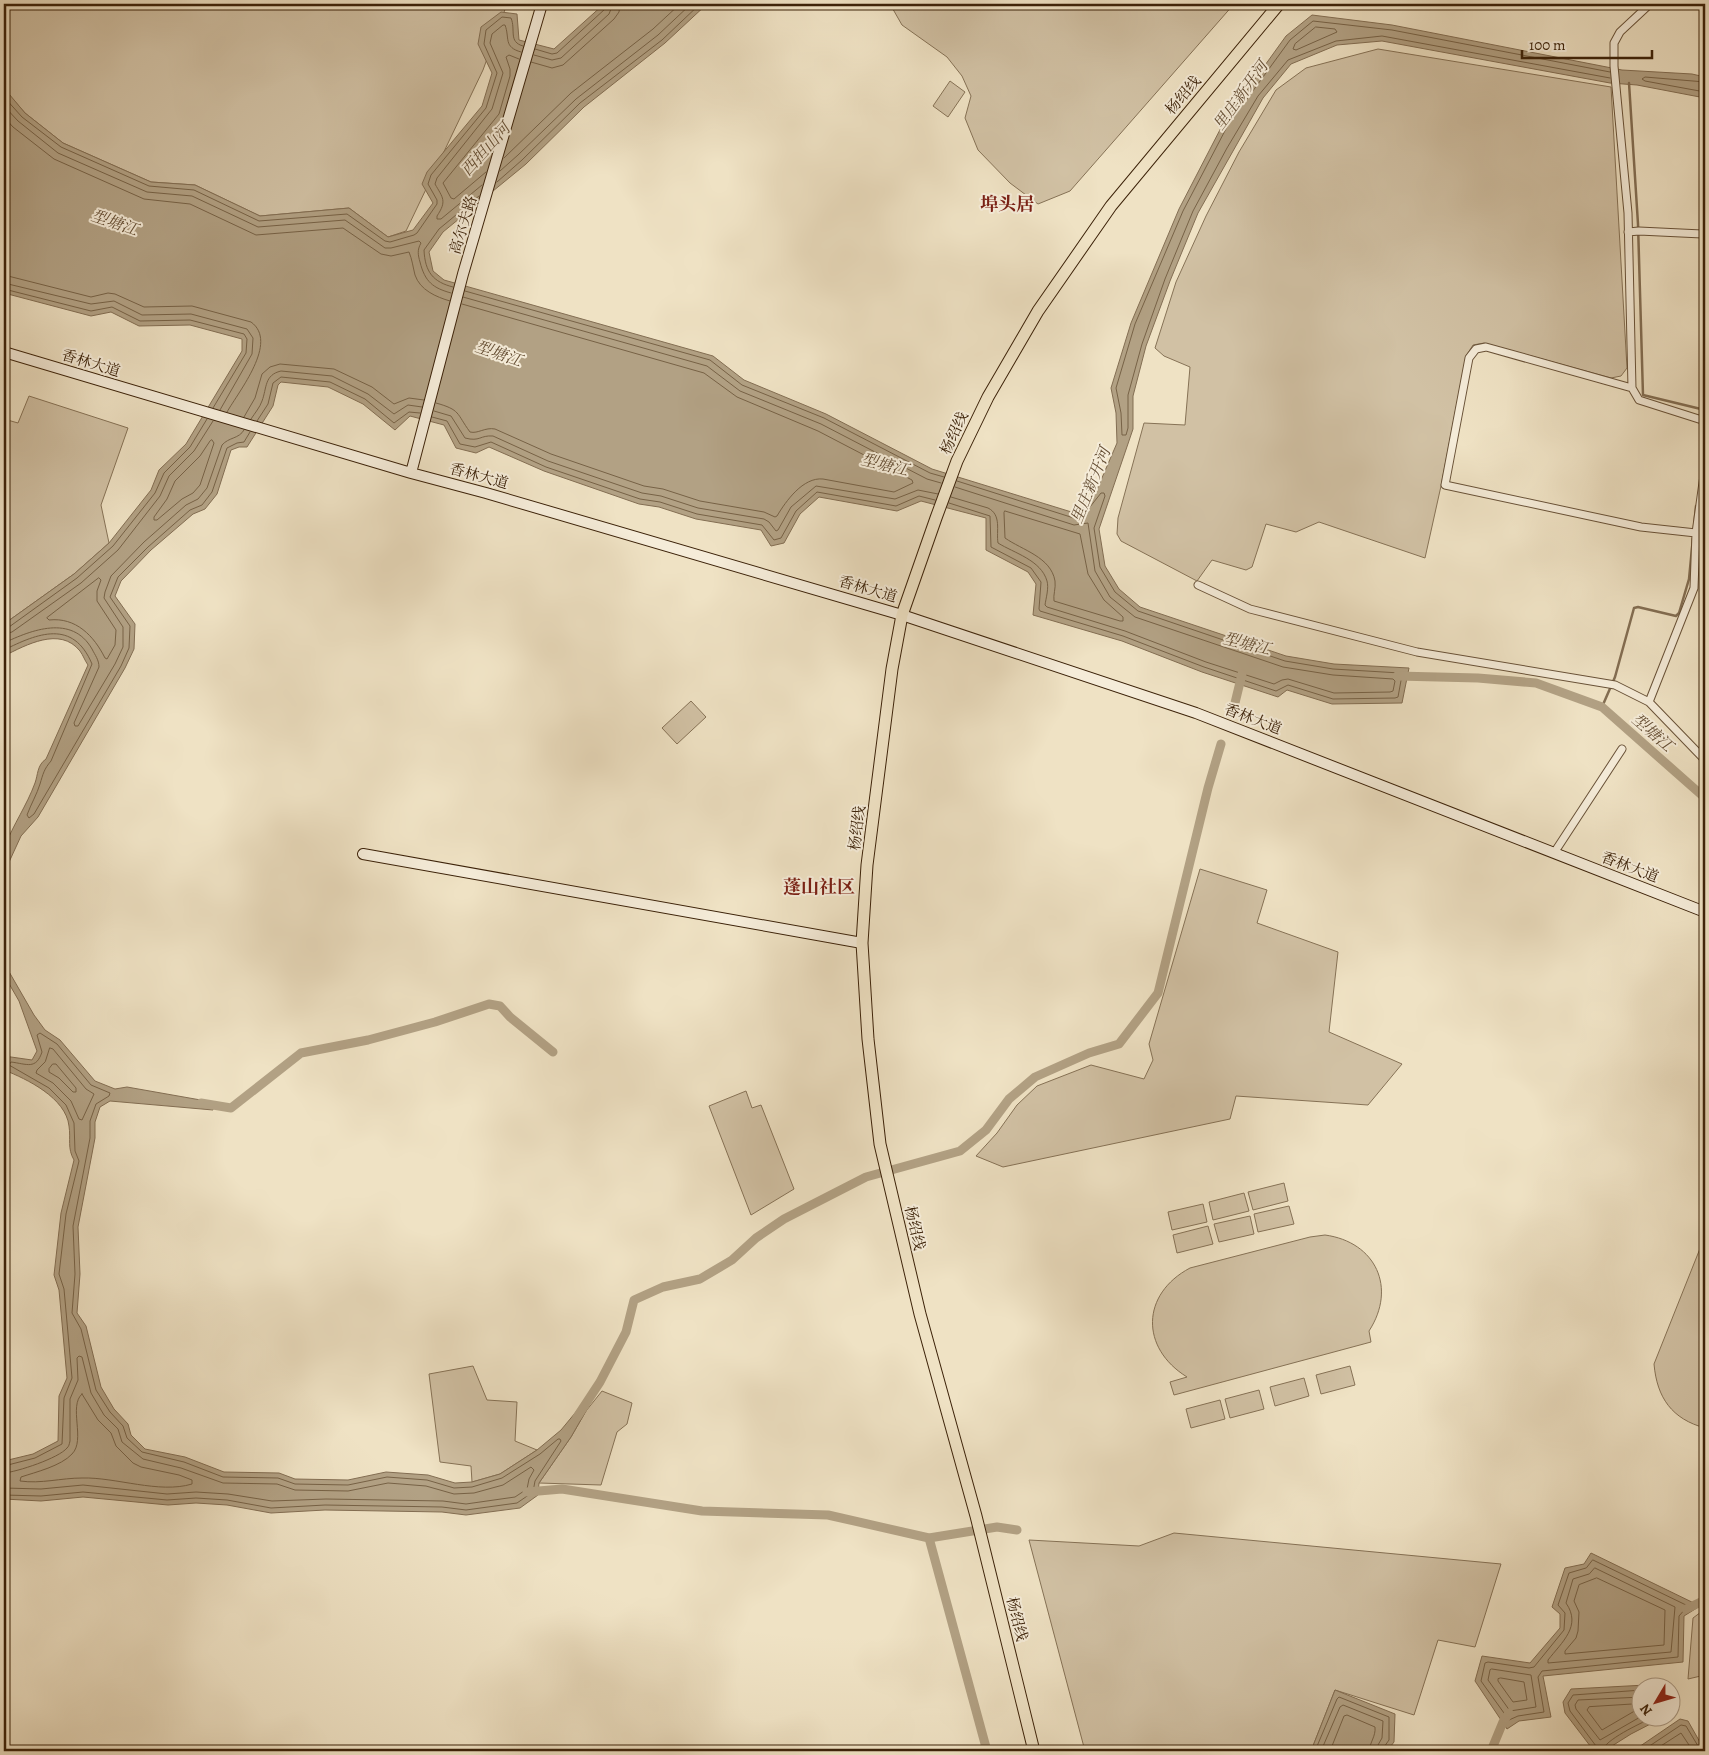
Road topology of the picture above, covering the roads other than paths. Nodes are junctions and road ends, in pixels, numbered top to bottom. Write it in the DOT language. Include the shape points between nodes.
graph roads {
  1 [pos="542,4"];
  2 [pos="1280,4"];
  3 [pos="1650,4"];
  4 [pos="1628,232"];
  5 [pos="1705,250"];
  6 [pos="4,352"];
  7 [pos="1632,388"];
  8 [pos="1705,422"];
  9 [pos="1705,468"];
  10 [pos="411,473"];
  11 [pos="1696,534"];
  12 [pos="1198,586"];
  13 [pos="902,615"];
  14 [pos="1649,702"];
  15 [pos="1622,749"];
  16 [pos="1705,760"];
  17 [pos="1554,853"];
  18 [pos="362,854"];
  19 [pos="1705,912"];
  20 [pos="862,943"];
  21 [pos="1034,1751"];
  1 -- 10 [label="street, 高尔夫路"];
  2 -- 13 [label="main road, 杨绍线" via="1111,206 1038,311 988,397 958,461"];
  3 -- 4 [label="street" via="1620,32 1614,43"];
  4 -- 5 [label="street" via="1702,234"];
  4 -- 7 [label="street"];
  6 -- 10 [label="street, 香林大道"];
  7 -- 8 [label="street" via="1639,400"];
  7 -- 11 [label="street" via="1486,347 1476,349 1469,358 1445,485 1641,527"];
  9 -- 11 [label="street"];
  10 -- 13 [label="street, 香林大道"];
  11 -- 14 [label="street" via="1694,588"];
  12 -- 14 [label="street" via="1250,609 1417,652 1612,685"];
  13 -- 17 [label="street, 香林大道" via="1196,713"];
  13 -- 20 [label="main road, 杨绍线" via="867,866"];
  14 -- 16 [label="street"];
  15 -- 17 [label="street"];
  17 -- 19 [label="street, 香林大道"];
  18 -- 20 [label="street"];
  20 -- 21 [label="main road, 杨绍线" via="868,1039 880,1144 920,1314 976,1516"];
}
